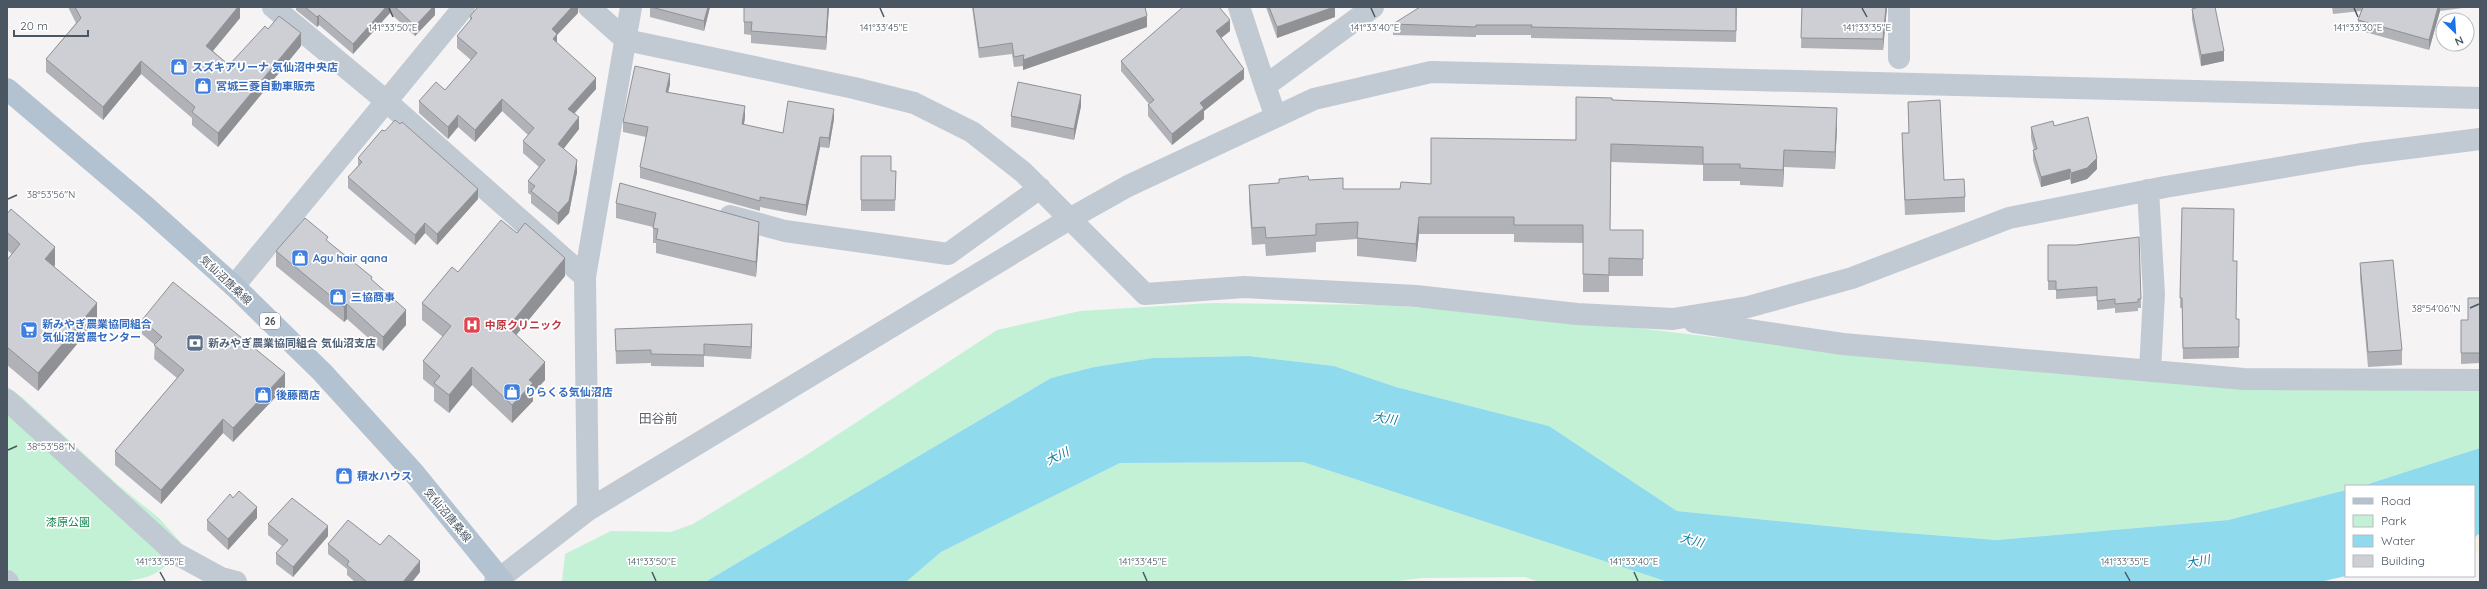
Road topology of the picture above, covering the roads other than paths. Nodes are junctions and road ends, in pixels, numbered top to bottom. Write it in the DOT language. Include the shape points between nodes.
graph roads {
  1 [pos="273,7"];
  2 [pos="464,7"];
  3 [pos="589,7"];
  4 [pos="631,7"];
  5 [pos="1239,7"];
  6 [pos="1373,7"];
  7 [pos="1899,7"];
  8 [pos="626,40"];
  9 [pos="1899,58"];
  10 [pos="1265,86"];
  11 [pos="7,89"];
  12 [pos="2480,98"];
  13 [pos="386,101"];
  14 [pos="1276,117"];
  15 [pos="2480,139"];
  16 [pos="602,180"];
  17 [pos="623,186"];
  18 [pos="1040,188"];
  19 [pos="2148,190"];
  20 [pos="710,210"];
  21 [pos="1071,218"];
  22 [pos="585,277"];
  23 [pos="234,286"];
  24 [pos="1673,319"];
  25 [pos="2150,371"];
  26 [pos="2480,380"];
  27 [pos="7,400"];
  28 [pos="588,510"];
  29 [pos="500,581"];
  30 [pos="236,582"];
  1 -- 13 [label="street"];
  2 -- 13 [label="street"];
  3 -- 8 [label="street"];
  4 -- 8 [label="street"];
  5 -- 10 [label="street"];
  6 -- 10 [label="street"];
  7 -- 9 [label="street"];
  8 -- 16 [label="street"];
  8 -- 18 [label="street" via="914,103 972,132"];
  10 -- 14 [label="street"];
  11 -- 23 [label="main road, 気仙沼唐桑線 / 26"];
  12 -- 14 [label="street" via="1431,72 1314,99"];
  13 -- 22 [label="street"];
  13 -- 23 [label="street"];
  14 -- 21 [label="street" via="1128,186"];
  15 -- 19 [label="street" via="2361,154"];
  16 -- 17 [label="street"];
  16 -- 22 [label="street"];
  18 -- 20 [label="street" via="948,254 785,231"];
  18 -- 21 [label="street"];
  19 -- 24 [label="street" via="2009,218 1852,278 1748,307"];
  19 -- 25 [label="street" via="2154,294"];
  21 -- 24 [label="street" via="1145,294 1244,287 1400,295 1577,314"];
  21 -- 28 [label="street"];
  22 -- 28 [label="street"];
  23 -- 29 [label="main road, 気仙沼唐桑線 / 26" via="322,372 414,473"];
  24 -- 25 [label="street" via="1843,344"];
  25 -- 26 [label="street" via="2253,380"];
  27 -- 30 [label="street" via="175,553 221,578"];
  28 -- 29 [label="street"];
}
